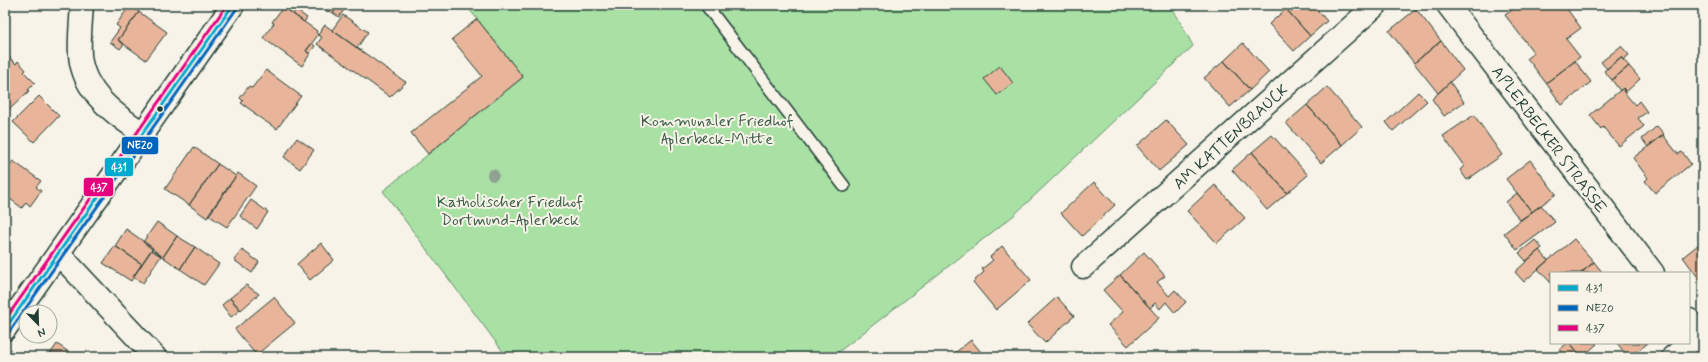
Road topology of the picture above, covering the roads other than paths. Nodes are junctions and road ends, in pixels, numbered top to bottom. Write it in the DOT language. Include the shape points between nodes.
graph roads {
  1 [pos="82,5"];
  2 [pos="233,5"];
  3 [pos="706,5"];
  4 [pos="1376,5"];
  5 [pos="1448,5"];
  6 [pos="144,134"];
  7 [pos="844,186"];
  8 [pos="59,254"];
  9 [pos="1083,267"];
  10 [pos="1652,272"];
  11 [pos="5,329"];
  12 [pos="1697,331"];
  13 [pos="1690,339"];
  14 [pos="1685,344"];
  15 [pos="154,357"];
  16 [pos="1673,357"];
  1 -- 6 [label="main road" via="80,54 91,87 121,119"];
  2 -- 6 [label="main road"];
  3 -- 7 [label="lane"];
  4 -- 9 [label="main road, AM KATTENBRAUCK"];
  5 -- 10 [label="main road, APLERBECKER STRASSE"];
  6 -- 8 [label="main road"];
  8 -- 11 [label="main road"];
  8 -- 15 [label="main road"];
  12 -- 13 [label="main road"];
  14 -- 16 [label="main road"];
}
